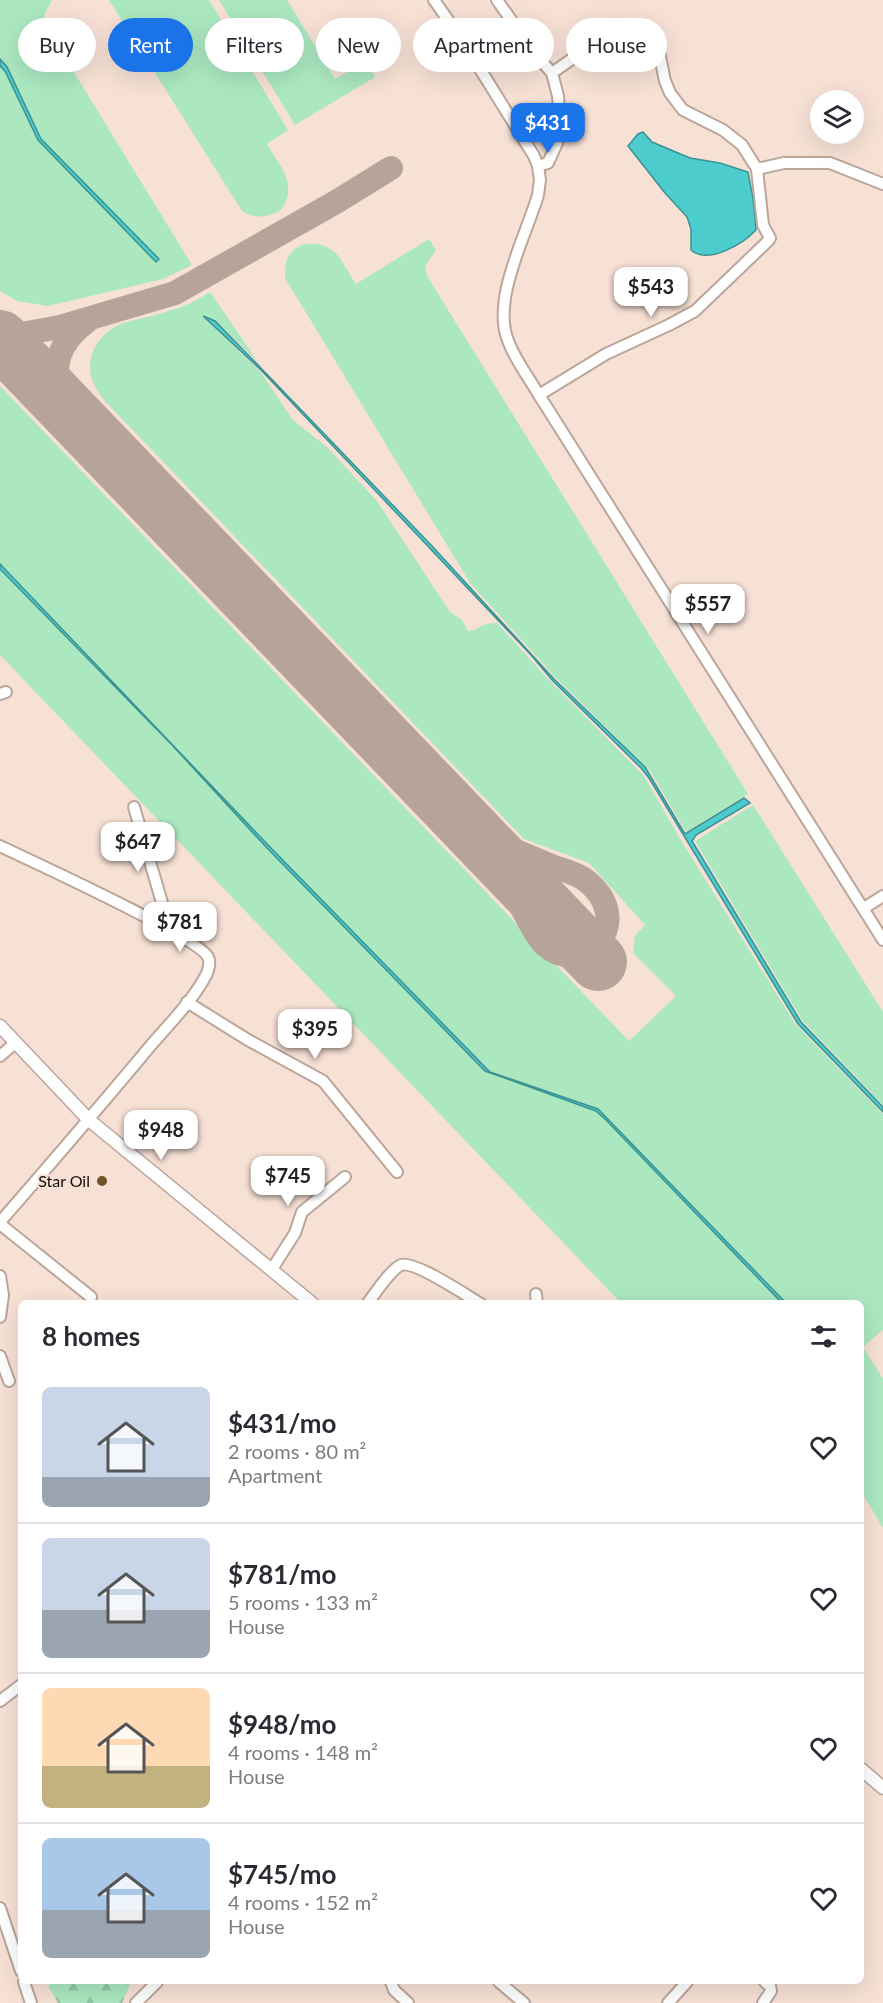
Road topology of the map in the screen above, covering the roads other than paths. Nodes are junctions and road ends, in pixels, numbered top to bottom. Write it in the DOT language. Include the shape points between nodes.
graph roads {
  1 [pos="434,0"];
  2 [pos="497,0"];
  3 [pos="552,74"];
  4 [pos="538,166"];
  5 [pos="757,169"];
  6 [pos="883,184"];
  7 [pos="539,395"];
  8 [pos="134,807"];
  9 [pos="0,846"];
  10 [pos="883,896"];
  11 [pos="864,908"];
  12 [pos="170,930"];
  13 [pos="883,940"];
  14 [pos="186,1002"];
  15 [pos="0,1026"];
  16 [pos="15,1043"];
  17 [pos="0,1056"];
  18 [pos="89,1120"];
  19 [pos="397,1172"];
  20 [pos="345,1177"];
  21 [pos="0,1223"];
  22 [pos="272,1269"];
  23 [pos="0,1276"];
  24 [pos="91,1297"];
  25 [pos="309,1300"];
  26 [pos="370,1300"];
  27 [pos="474,1300"];
  28 [pos="0,1317"];
  29 [pos="0,1356"];
  30 [pos="9,1381"];
  31 [pos="18,1687"];
  32 [pos="0,1701"];
  33 [pos="864,1772"];
  34 [pos="883,1788"];
  35 [pos="0,1908"];
  36 [pos="18,1962"];
  37 [pos="25,1984"];
  38 [pos="155,1984"];
  39 [pos="501,1984"];
  40 [pos="685,1984"];
  41 [pos="768,1984"];
  42 [pos="393,1986"];
  43 [pos="31,2003"];
  44 [pos="136,2003"];
  45 [pos="393,2003"];
  46 [pos="408,2003"];
  47 [pos="524,2003"];
  48 [pos="668,2003"];
  49 [pos="763,2003"];
  1 -- 4 [label="street"];
  2 -- 3 [label="street"];
  3 -- 4 [label="street" via="560,120 557,143 548,163"];
  3 -- 5 [label="street" via="589,47 619,32 655,41 665,81 683,110 723,130 742,145"];
  4 -- 7 [label="street" via="538,195 508,283 503,311 509,343"];
  5 -- 6 [label="street" via="784,163 830,163"];
  5 -- 7 [label="street" via="762,225 768,241 695,311 606,354"];
  7 -- 11 [label="street"];
  8 -- 12 [label="street"];
  9 -- 12 [label="street"];
  10 -- 11 [label="street"];
  11 -- 13 [label="street"];
  12 -- 14 [label="street" via="201,949 208,958 205,977"];
  14 -- 18 [label="street"];
  14 -- 19 [label="street" via="323,1081"];
  15 -- 16 [label="main road"];
  16 -- 17 [label="street"];
  16 -- 18 [label="main road"];
  18 -- 21 [label="street"];
  18 -- 22 [label="main road"];
  20 -- 22 [label="street" via="302,1212 295,1233"];
  21 -- 24 [label="street"];
  22 -- 25 [label="main road"];
  23 -- 28 [label="street"];
  26 -- 27 [label="street" via="390,1274 406,1264 424,1270"];
  29 -- 30 [label="street"];
  31 -- 32 [label="street"];
  33 -- 34 [label="main road"];
  35 -- 36 [label="street"];
  37 -- 43 [label="street"];
  38 -- 44 [label="street"];
  39 -- 47 [label="street"];
  40 -- 48 [label="street"];
  41 -- 49 [label="street" via="771,1991"];
  42 -- 45 [label="street"];
  42 -- 46 [label="street"];
}
